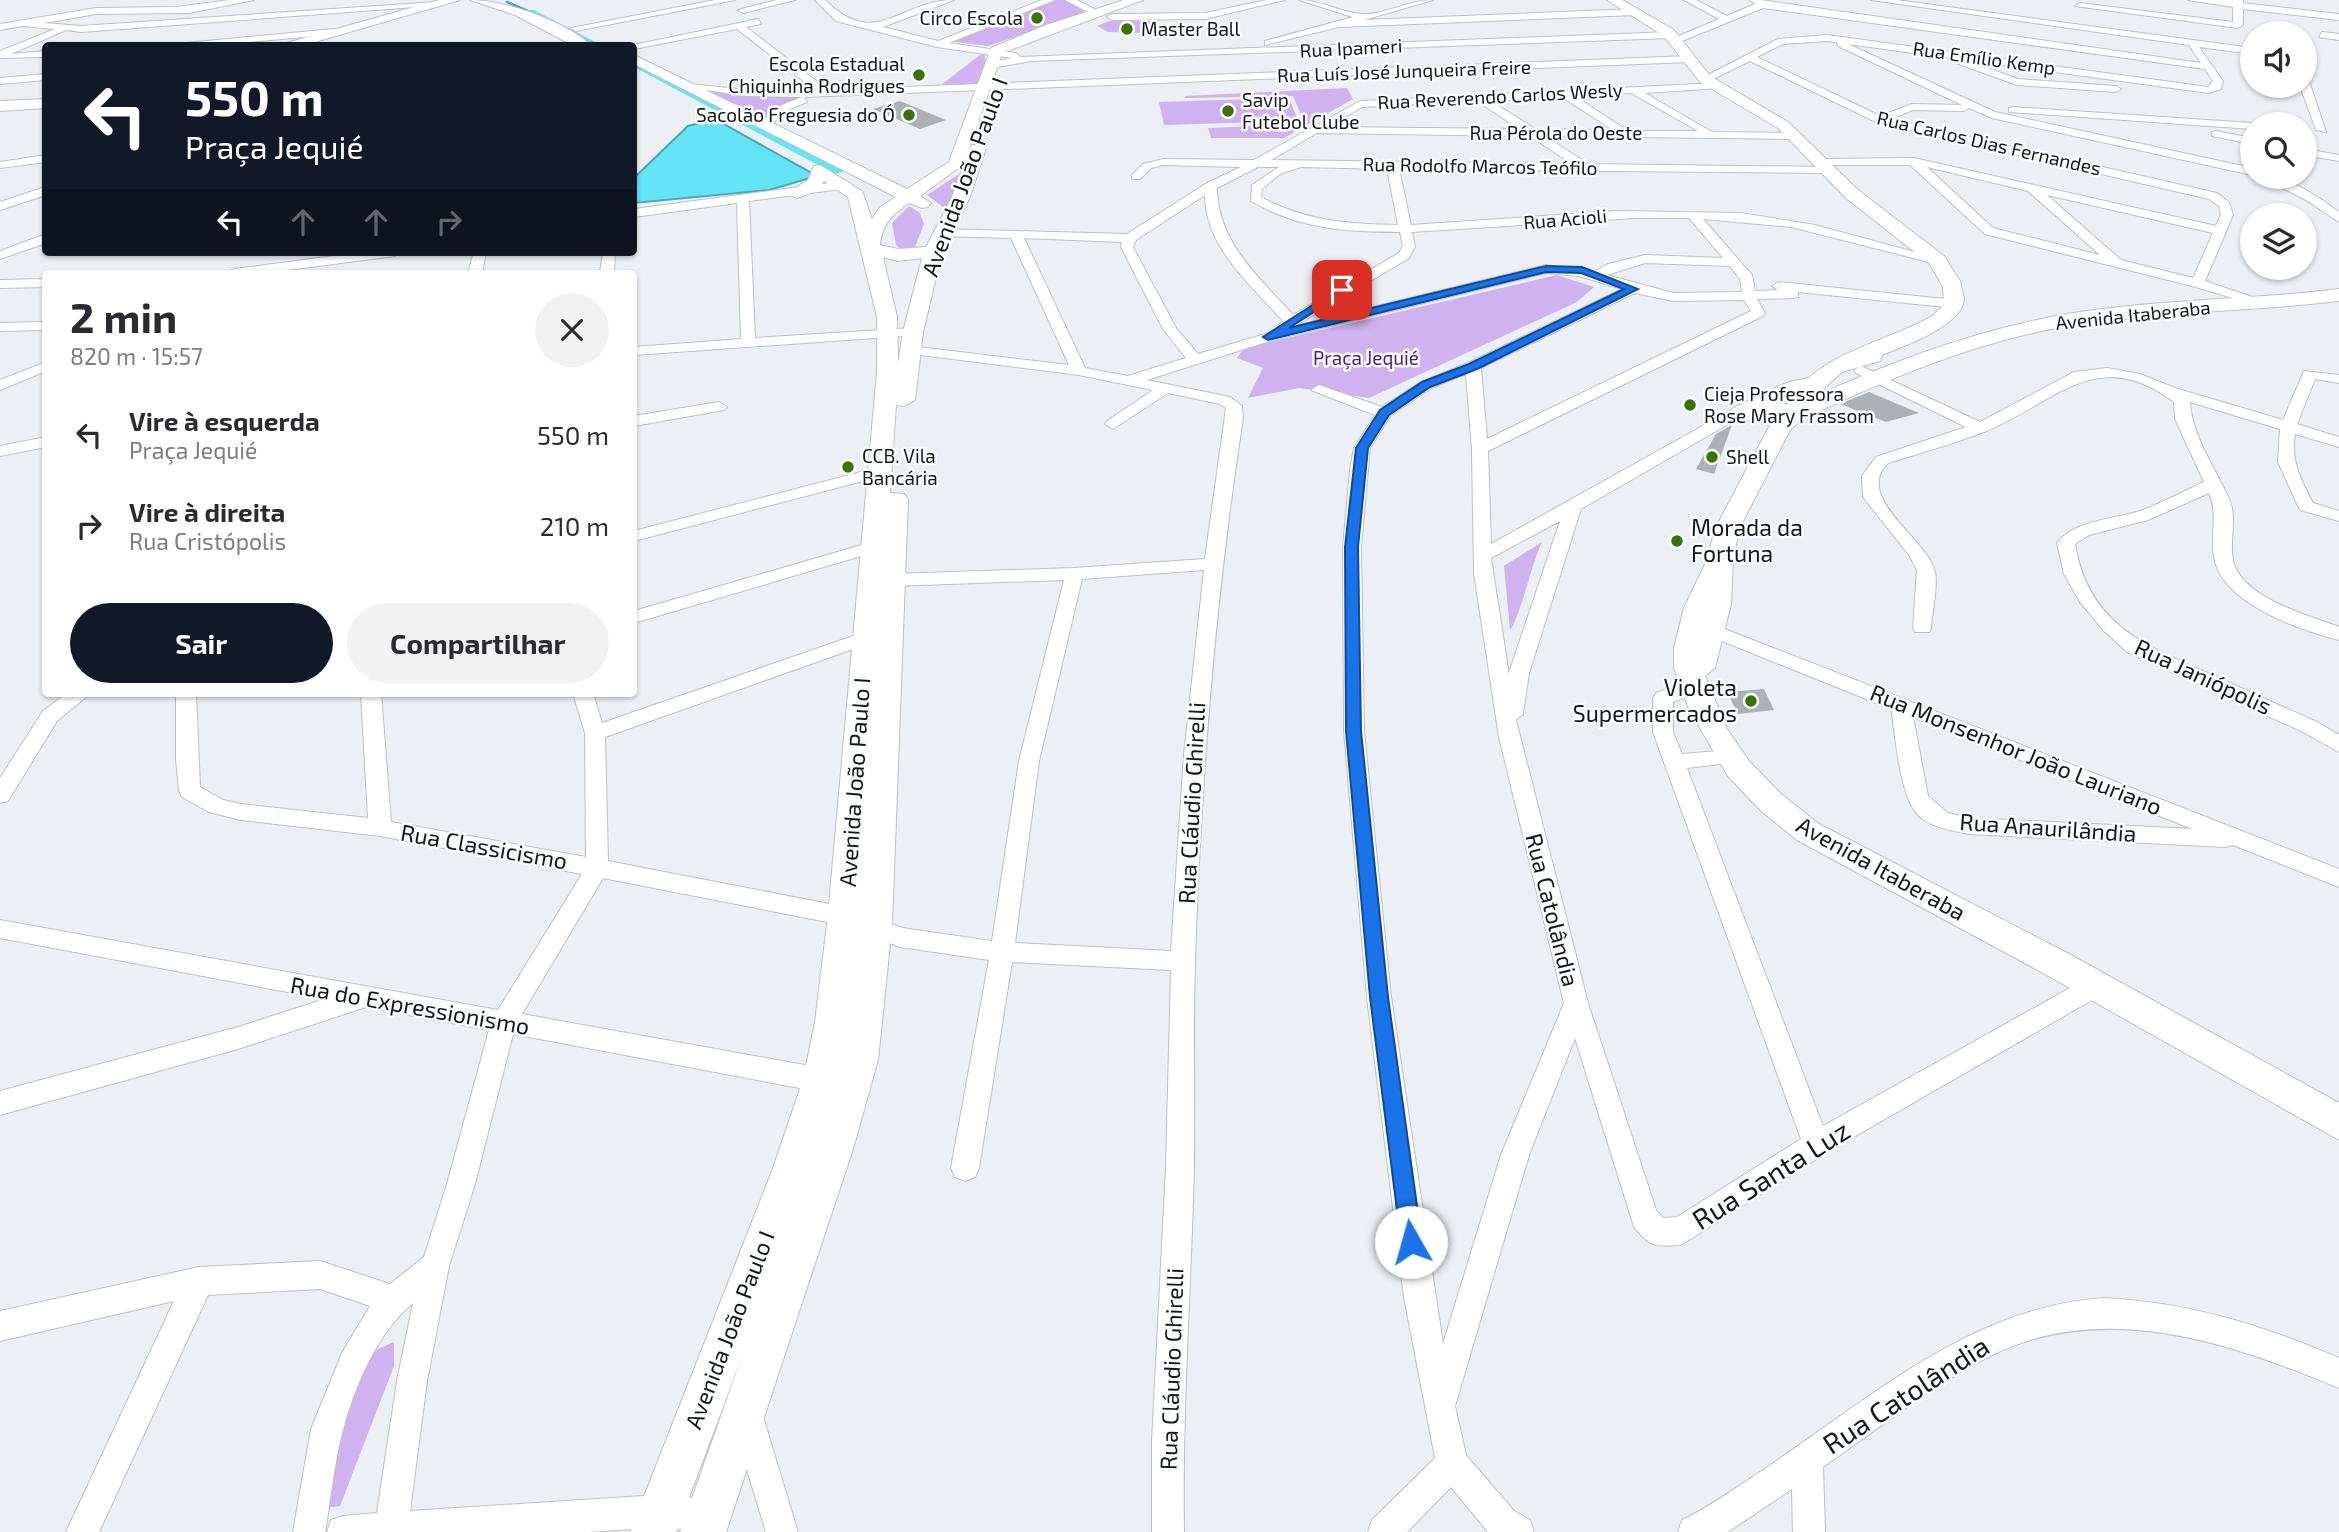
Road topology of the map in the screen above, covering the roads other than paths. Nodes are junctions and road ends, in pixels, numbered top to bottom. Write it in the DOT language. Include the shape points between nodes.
graph roads {
  1 [pos="249,0"];
  2 [pos="454,0"];
  3 [pos="476,0"];
  4 [pos="515,0"];
  5 [pos="528,0"];
  6 [pos="730,0"];
  7 [pos="790,0"];
  8 [pos="820,0"];
  9 [pos="949,0"];
  10 [pos="1050,0"];
  11 [pos="1070,0"];
  12 [pos="1103,0"];
  13 [pos="1137,0"];
  14 [pos="1161,0"];
  15 [pos="1280,0"];
  16 [pos="1304,0"];
  17 [pos="1428,0"];
  18 [pos="1613,0"];
  19 [pos="1689,0"];
  20 [pos="1876,0"];
  21 [pos="2193,0"];
  22 [pos="1758,2"];
  23 [pos="2238,3"];
  24 [pos="907,4"];
  25 [pos="1834,4"];
  26 [pos="437,5"];
  27 [pos="639,5"];
  28 [pos="2080,6"];
  29 [pos="175,10"];
  30 [pos="540,10"];
  31 [pos="743,10"];
  32 [pos="1090,10"];
  33 [pos="919,11"];
  34 [pos="1636,12"];
  35 [pos="285,15"];
  36 [pos="651,15"];
  37 [pos="1112,17"];
  38 [pos="1364,17"];
  39 [pos="2339,17"];
  40 [pos="1725,19"];
  41 [pos="1868,20"];
  42 [pos="1405,22"];
  43 [pos="20,23"];
  44 [pos="1336,24"];
  45 [pos="0,27"];
  46 [pos="740,27"];
  47 [pos="875,27"];
  48 [pos="66,28"];
  49 [pos="576,28"];
  50 [pos="334,32"];
  51 [pos="2322,35"];
  52 [pos="1674,37"];
  53 [pos="2339,37"];
  54 [pos="1826,38"];
  55 [pos="209,42"];
  56 [pos="298,42"];
  57 [pos="590,42"];
  58 [pos="591,42"];
  59 [pos="2192,43"];
  60 [pos="937,44"];
  61 [pos="1422,45"];
  62 [pos="637,46"];
  63 [pos="2240,49"];
  64 [pos="1941,52"];
  65 [pos="1231,53"];
  66 [pos="42,54"];
  67 [pos="0,56"];
  68 [pos="1155,56"];
  69 [pos="1750,57"];
  70 [pos="1002,58"];
  71 [pos="1690,59"];
  72 [pos="637,60"];
  73 [pos="2209,67"];
  74 [pos="1441,69"];
  75 [pos="637,73"];
  76 [pos="42,77"];
  77 [pos="1448,79"];
  78 [pos="1166,80"];
  79 [pos="0,81"];
  80 [pos="1711,82"];
  81 [pos="992,86"];
  82 [pos="690,87"];
  83 [pos="1633,90"];
  84 [pos="2209,90"];
  85 [pos="825,93"];
  86 [pos="1563,93"];
  87 [pos="1478,97"];
  88 [pos="2310,98"];
  89 [pos="42,103"];
  90 [pos="0,106"];
  91 [pos="1978,109"];
  92 [pos="2038,111"];
  93 [pos="2135,118"];
  94 [pos="1880,120"];
  95 [pos="2240,125"];
  96 [pos="2040,126"];
  97 [pos="766,127"];
  98 [pos="1314,130"];
  99 [pos="2317,130"];
  100 [pos="2322,130"];
  101 [pos="2339,131"];
  102 [pos="1533,133"];
  103 [pos="1624,134"];
  104 [pos="1709,134"];
  105 [pos="1797,136"];
  106 [pos="2240,139"];
  107 [pos="2317,154"];
  108 [pos="2339,158"];
  109 [pos="42,159"];
  110 [pos="1914,161"];
  111 [pos="1257,163"];
  112 [pos="1300,164"];
  113 [pos="0,165"];
  114 [pos="1392,165"];
  115 [pos="1826,166"];
  116 [pos="1585,168"];
  117 [pos="2240,168"];
  118 [pos="821,171"];
  119 [pos="949,171"];
  120 [pos="1136,177"];
  121 [pos="853,184"];
  122 [pos="1211,186"];
  123 [pos="887,187"];
  124 [pos="2030,187"];
  125 [pos="2293,189"];
  126 [pos="42,192"];
  127 [pos="796,193"];
  128 [pos="772,196"];
  129 [pos="909,196"];
  130 [pos="743,200"];
  131 [pos="0,206"];
  132 [pos="637,212"];
  133 [pos="1693,216"];
  134 [pos="2339,218"];
  135 [pos="1403,228"];
  136 [pos="2221,231"];
  137 [pos="1016,234"];
  138 [pos="1130,238"];
  139 [pos="42,239"];
  140 [pos="938,241"];
  141 [pos="872,246"];
  142 [pos="0,255"];
  143 [pos="364,256"];
  144 [pos="1937,260"];
  145 [pos="1733,262"];
  146 [pos="2119,265"];
  147 [pos="257,270"];
  148 [pos="1598,275"];
  149 [pos="1747,278"];
  150 [pos="42,283"];
  151 [pos="2197,283"];
  152 [pos="0,284"];
  153 [pos="1762,284"];
  154 [pos="1632,289"];
  155 [pos="1816,289"];
  156 [pos="1793,294"];
  157 [pos="2339,295"];
  158 [pos="1749,297"];
  159 [pos="2263,303"];
  160 [pos="1955,304"];
  161 [pos="1758,313"];
  162 [pos="1291,322"];
  163 [pos="42,326"];
  164 [pos="0,327"];
  165 [pos="1268,337"];
  166 [pos="904,338"];
  167 [pos="1899,340"];
  168 [pos="748,342"];
  169 [pos="637,351"];
  170 [pos="1931,354"];
  171 [pos="1883,356"];
  172 [pos="1194,359"];
  173 [pos="1473,366"];
  174 [pos="42,368"];
  175 [pos="1863,369"];
  176 [pos="1079,371"];
  177 [pos="1814,379"];
  178 [pos="2339,379"];
  179 [pos="1130,381"];
  180 [pos="0,385"];
  181 [pos="1166,388"];
  182 [pos="1320,390"];
  183 [pos="2171,391"];
  184 [pos="1764,399"];
  185 [pos="719,408"];
  186 [pos="1739,412"];
  187 [pos="1384,413"];
  188 [pos="1788,419"];
  189 [pos="637,421"];
  190 [pos="1114,424"];
  191 [pos="2290,427"];
  192 [pos="1980,428"];
  193 [pos="2339,442"];
  194 [pos="42,443"];
  195 [pos="1480,449"];
  196 [pos="0,451"];
  197 [pos="880,472"];
  198 [pos="2212,485"];
  199 [pos="1573,508"];
  200 [pos="2339,516"];
  201 [pos="637,535"];
  202 [pos="872,547"];
  203 [pos="1483,555"];
  204 [pos="1211,564"];
  205 [pos="1074,574"];
  206 [pos="893,580"];
  207 [pos="637,616"];
  208 [pos="1704,626"];
  209 [pos="1922,628"];
  210 [pos="2339,635"];
  211 [pos="866,638"];
  212 [pos="1695,686"];
  213 [pos="76,697"];
  214 [pos="186,697"];
  215 [pos="371,697"];
  216 [pos="584,697"];
  217 [pos="1900,703"];
  218 [pos="595,733"];
  219 [pos="1509,737"];
  220 [pos="2339,744"];
  221 [pos="1730,757"];
  222 [pos="1674,762"];
  223 [pos="0,795"];
  224 [pos="380,828"];
  225 [pos="2241,839"];
  226 [pos="597,868"];
  227 [pos="2339,878"];
  228 [pos="860,920"];
  229 [pos="0,929"];
  230 [pos="1002,952"];
  231 [pos="1183,961"];
  232 [pos="2095,986"];
  233 [pos="363,998"];
  234 [pos="1576,1003"];
  235 [pos="503,1024"];
  236 [pos="821,1080"];
  237 [pos="0,1103"];
  238 [pos="2339,1123"];
  239 [pos="1816,1144"];
  240 [pos="965,1168"];
  241 [pos="813,1212"];
  242 [pos="435,1266"];
  243 [pos="199,1281"];
  244 [pos="394,1300"];
  245 [pos="0,1326"];
  246 [pos="2339,1373"];
  247 [pos="1439,1406"];
  248 [pos="745,1411"];
  249 [pos="1807,1459"];
  250 [pos="1452,1463"];
  251 [pos="656,1521"];
  252 [pos="705,1524"];
  253 [pos="391,1527"];
  254 [pos="82,1532"];
  255 [pos="309,1532"];
  256 [pos="343,1532"];
  257 [pos="782,1532"];
  258 [pos="1168,1532"];
  259 [pos="1384,1532"];
  260 [pos="1518,1532"];
  261 [pos="1694,1532"];
  262 [pos="1809,1532"];
  1 -- 29 [label="street"];
  2 -- 26 [label="main road"];
  3 -- 57 [label="main road" via="512,8"];
  4 -- 30 [label="main road"];
  5 -- 30 [label="main road"];
  6 -- 31 [label="street"];
  6 -- 36 [label="street"];
  7 -- 31 [label="street"];
  8 -- 47 [label="street, Rua Ipameri" via="836,18"];
  9 -- 33 [label="street"];
  10 -- 60 [label="street"];
  11 -- 32 [label="street"];
  12 -- 32 [label="street"];
  13 -- 32 [label="main road"];
  14 -- 37 [label="main road"];
  15 -- 37 [label="street" via="1205,16"];
  16 -- 38 [label="street"];
  17 -- 38 [label="street"];
  18 -- 34 [label="main road"];
  19 -- 40 [label="street"];
  20 -- 59 [label="street"];
  21 -- 23 [label="street"];
  22 -- 40 [label="street"];
  22 -- 41 [label="street"];
  23 -- 28 [label="street" via="2238,26"];
  23 -- 39 [label="street"];
  24 -- 33 [label="street"];
  25 -- 41 [label="street"];
  26 -- 35 [label="street"];
  26 -- 50 [label="main road"];
  27 -- 36 [label="street"];
  29 -- 35 [label="street"];
  29 -- 43 [label="street" via="105,10"];
  30 -- 49 [label="main road"];
  31 -- 46 [label="street" via="758,22"];
  32 -- 70 [label="main road"];
  33 -- 47 [label="street"];
  34 -- 42 [label="street"];
  34 -- 52 [label="main road"];
  35 -- 48 [label="street"];
  36 -- 49 [label="street"];
  37 -- 70 [label="main road" via="1026,44"];
  38 -- 44 [label="street"];
  40 -- 52 [label="street"];
  41 -- 73 [label="street"];
  42 -- 44 [label="street"];
  42 -- 61 [label="street"];
  43 -- 45 [label="street"];
  43 -- 48 [label="street"];
  44 -- 65 [label="street"];
  46 -- 62 [label="street"];
  46 -- 85 [label="street"];
  47 -- 60 [label="street, Rua Ipameri"];
  48 -- 67 [label="street"];
  49 -- 58 [label="main road"];
  50 -- 55 [label="street"];
  50 -- 56 [label="main road"];
  51 -- 53 [label="street"];
  52 -- 61 [label="street, Rua Ipameri"];
  52 -- 71 [label="main road"];
  54 -- 64 [label="street, Rua Emílio Kemp"];
  54 -- 69 [label="street, Rua Emílio Kemp" via="1781,41"];
  54 -- 91 [label="street"];
  59 -- 63 [label="street"];
  59 -- 73 [label="street"];
  60 -- 70 [label="street, Rua Ipameri"];
  61 -- 65 [label="street, Rua Ipameri"];
  61 -- 74 [label="street"];
  64 -- 84 [label="street, Rua Emílio Kemp"];
  64 -- 84 [label="street" via="2017,82"];
  65 -- 68 [label="street, Rua Ipameri"];
  66 -- 67 [label="street"];
  68 -- 70 [label="street, Rua Ipameri"];
  68 -- 78 [label="street"];
  69 -- 80 [label="street, Rua Emílio Kemp"];
  69 -- 94 [label="street, Rua Carlos Dias Fernandes"];
  70 -- 81 [label="main road, Avenida João Paulo I"];
  71 -- 74 [label="street, Rua Luís José Junqueira Freire"];
  71 -- 80 [label="main road"];
  72 -- 82 [label="main road"];
  73 -- 84 [label="street" via="2220,85"];
  74 -- 77 [label="street"];
  74 -- 78 [label="street, Rua Luís José Junqueira Freire"];
  75 -- 118 [label="main road"];
  76 -- 79 [label="street"];
  78 -- 81 [label="street, Rua Luís José Junqueira Freire"];
  80 -- 83 [label="street, Rua Reverendo Carlos Wesly"];
  80 -- 105 [label="main road"];
  81 -- 85 [label="street, Rua Luís José Junqueira Freire"];
  81 -- 119 [label="main road, Avenida João Paulo I"];
  81 -- 140 [label="main road, Avenida João Paulo I" via="961,197"];
  82 -- 85 [label="street, Rua Luís José Junqueira Freire"];
  82 -- 97 [label="main road"];
  83 -- 86 [label="street, Rua Reverendo Carlos Wesly"];
  83 -- 104 [label="street"];
  85 -- 97 [label="street, Rua Luís José Junqueira Freire" via="782,107 771,115"];
  86 -- 87 [label="street, Rua Reverendo Carlos Wesly"];
  86 -- 103 [label="street"];
  87 -- 98 [label="street, Rua Reverendo Carlos Wesly" via="1460,93 1360,104"];
  87 -- 102 [label="street"];
  88 -- 100 [label="street"];
  89 -- 90 [label="main road"];
  91 -- 92 [label="street"];
  91 -- 94 [label="street" via="1912,107"];
  91 -- 96 [label="street"];
  92 -- 93 [label="street"];
  92 -- 96 [label="street" via="2025,115"];
  93 -- 95 [label="street"];
  93 -- 106 [label="street"];
  94 -- 136 [label="street, Rua Carlos Dias Fernandes" via="2196,190 2221,200 2227,215"];
  96 -- 117 [label="street"];
  97 -- 121 [label="main road"];
  98 -- 102 [label="street, Rua Pérola do Oeste"];
  98 -- 111 [label="street, Rua Reverendo Carlos Wesly"];
  99 -- 100 [label="street"];
  100 -- 101 [label="street"];
  102 -- 103 [label="street, Rua Pérola do Oeste"];
  102 -- 116 [label="street"];
  103 -- 104 [label="street, Rua Pérola do Oeste"];
  104 -- 105 [label="street, Rua Pérola do Oeste"];
  105 -- 115 [label="main road"];
  107 -- 108 [label="street"];
  109 -- 113 [label="street"];
  110 -- 115 [label="street, Rua Rodolfo Marcos Teófilo"];
  110 -- 124 [label="street, Rua Rodolfo Marcos Teófilo"];
  110 -- 146 [label="street" via="1989,231"];
  111 -- 112 [label="street, Rua Rodolfo Marcos Teófilo"];
  111 -- 120 [label="street, Rua Rodolfo Marcos Teófilo" via="1161,162 1147,166"];
  111 -- 122 [label="street, Rua Reverendo Carlos Wesly"];
  112 -- 114 [label="street, Rua Rodolfo Marcos Teófilo"];
  112 -- 135 [label="street, Rua Acioli" via="1265,180 1256,188 1255,198 1276,214 1314,223"];
  114 -- 116 [label="street, Rua Rodolfo Marcos Teófilo"];
  114 -- 135 [label="street"];
  115 -- 116 [label="street, Rua Rodolfo Marcos Teófilo"];
  115 -- 144 [label="main road" via="1875,214"];
  118 -- 121 [label="main road"];
  118 -- 127 [label="main road" via="815,183"];
  119 -- 123 [label="main road"];
  119 -- 129 [label="main road, Avenida João Paulo I"];
  121 -- 123 [label="main road"];
  121 -- 127 [label="street"];
  121 -- 128 [label="street"];
  121 -- 141 [label="main road"];
  122 -- 138 [label="street, Rua Reverendo Carlos Wesly"];
  122 -- 162 [label="street" via="1212,218 1222,240"];
  123 -- 129 [label="main road"];
  124 -- 136 [label="street, Rua Rodolfo Marcos Teófilo"];
  124 -- 146 [label="street"];
  125 -- 134 [label="street"];
  126 -- 131 [label="street"];
  127 -- 128 [label="street"];
  128 -- 130 [label="street"];
  129 -- 140 [label="main road" via="932,211"];
  129 -- 141 [label="main road, Avenida João Paulo I" via="879,220"];
  130 -- 132 [label="street"];
  130 -- 168 [label="street"];
  133 -- 135 [label="street, Rua Acioli" via="1596,216 1462,229"];
  133 -- 144 [label="street, Rua Acioli" via="1790,223"];
  133 -- 145 [label="street"];
  135 -- 162 [label="street" via="1409,246 1404,255"];
  136 -- 151 [label="street"];
  137 -- 138 [label="street"];
  137 -- 140 [label="street"];
  137 -- 176 [label="street"];
  138 -- 172 [label="street" via="1128,247 1138,270 1170,329"];
  139 -- 142 [label="street"];
  140 -- 141 [label="main road" via="898,255"];
  140 -- 166 [label="main road, Avenida João Paulo I"];
  141 -- 166 [label="main road, Avenida João Paulo I" via="885,302"];
  143 -- 147 [label="street"];
  144 -- 160 [label="main road" via="1946,272"];
  145 -- 148 [label="street" via="1634,259 1612,264"];
  145 -- 149 [label="street"];
  146 -- 151 [label="street"];
  148 -- 154 [label="street"];
  148 -- 165 [label="street" via="1546,269"];
  149 -- 153 [label="street"];
  149 -- 158 [label="street"];
  150 -- 152 [label="street"];
  151 -- 159 [label="street"];
  153 -- 155 [label="street"];
  153 -- 156 [label="street"];
  154 -- 158 [label="street" via="1672,297"];
  154 -- 173 [label="street"];
  155 -- 156 [label="street"];
  155 -- 160 [label="street"];
  156 -- 158 [label="street"];
  156 -- 161 [label="street"];
  157 -- 159 [label="main road, Avenida Itaberaba"];
  158 -- 161 [label="street"];
  159 -- 170 [label="main road, Avenida Itaberaba" via="2074,319"];
  160 -- 167 [label="main road" via="1945,318"];
  161 -- 195 [label="street"];
  162 -- 165 [label="street"];
  163 -- 164 [label="street"];
  165 -- 172 [label="street"];
  166 -- 168 [label="street, Rua Cláudio Ghirelli"];
  166 -- 176 [label="street, Rua Cláudio Ghirelli"];
  166 -- 197 [label="main road, Avenida João Paulo I"];
  166 -- 206 [label="main road, Avenida João Paulo I"];
  167 -- 171 [label="main road"];
  167 -- 175 [label="main road"];
  168 -- 169 [label="street, Rua Cláudio Ghirelli"];
  170 -- 171 [label="main road, Avenida Itaberaba"];
  170 -- 175 [label="main road, Avenida Itaberaba"];
  171 -- 175 [label="main road"];
  172 -- 179 [label="street"];
  173 -- 187 [label="street" via="1426,385"];
  173 -- 195 [label="street, Rua Catolândia"];
  174 -- 180 [label="street"];
  175 -- 177 [label="main road, Avenida Itaberaba"];
  175 -- 188 [label="main road"];
  175 -- 192 [label="street"];
  176 -- 179 [label="street, Rua Cláudio Ghirelli"];
  177 -- 184 [label="street"];
  177 -- 188 [label="main road"];
  178 -- 191 [label="street" via="2312,373"];
  179 -- 181 [label="street, Rua Cláudio Ghirelli"];
  181 -- 190 [label="street"];
  181 -- 204 [label="street, Rua Cláudio Ghirelli" via="1234,405"];
  182 -- 187 [label="street"];
  183 -- 191 [label="street"];
  183 -- 192 [label="street" via="2135,377 2092,372 2057,385"];
  183 -- 198 [label="street" via="2182,400 2183,419"];
  184 -- 186 [label="street"];
  184 -- 188 [label="main road"];
  185 -- 189 [label="street"];
  186 -- 188 [label="main road"];
  186 -- 199 [label="street"];
  187 -- 247 [label="street" via="1362,448 1358,470 1352,547 1354,731 1379,997 1419,1297"];
  188 -- 208 [label="main road" via="1727,529 1720,560 1722,584"];
  191 -- 193 [label="street"];
  191 -- 200 [label="street" via="2285,455 2306,506"];
  192 -- 209 [label="street" via="1882,460 1871,471 1871,496 1926,570"];
  194 -- 196 [label="street"];
  195 -- 203 [label="street, Rua Catolândia"];
  197 -- 201 [label="street"];
  197 -- 202 [label="main road, Avenida João Paulo I"];
  198 -- 210 [label="street" via="2223,505 2224,561 2231,576 2244,591 2273,609"];
  198 -- 220 [label="street, Rua Janiópolis" via="2142,516 2073,536 2066,543 2070,565 2094,610 2134,648"];
  199 -- 203 [label="street"];
  199 -- 219 [label="street" via="1519,673"];
  202 -- 207 [label="street"];
  202 -- 211 [label="main road, Avenida João Paulo I"];
  203 -- 219 [label="street, Rua Catolândia"];
  204 -- 205 [label="street"];
  204 -- 231 [label="street, Rua Cláudio Ghirelli" via="1197,706"];
  205 -- 206 [label="street"];
  205 -- 230 [label="street" via="1029,761"];
  206 -- 228 [label="main road, Avenida João Paulo I"];
  208 -- 212 [label="main road"];
  208 -- 217 [label="street, Rua Monsenhor João Lauriano"];
  211 -- 218 [label="street"];
  211 -- 228 [label="main road, Avenida João Paulo I"];
  212 -- 221 [label="main road, Avenida Itaberaba" via="1700,710"];
  212 -- 222 [label="street" via="1663,698 1662,732"];
  213 -- 223 [label="street" via="50,716"];
  214 -- 224 [label="street, Rua Classicismo" via="186,759 190,791 197,797 241,811"];
  215 -- 224 [label="street"];
  216 -- 218 [label="street"];
  217 -- 225 [label="street, Rua Monsenhor João Lauriano"];
  217 -- 225 [label="street, Rua Anaurilândia" via="1918,797 1942,820 2024,830"];
  218 -- 226 [label="street"];
  219 -- 234 [label="street, Rua Catolândia"];
  221 -- 222 [label="street"];
  221 -- 232 [label="main road, Avenida Itaberaba" via="1776,809 1808,832"];
  222 -- 239 [label="street"];
  224 -- 226 [label="street, Rua Classicismo"];
  225 -- 227 [label="street, Rua Monsenhor João Lauriano"];
  226 -- 228 [label="street, Rua Classicismo"];
  226 -- 235 [label="street"];
  228 -- 230 [label="street, Rua Classicismo" via="900,937"];
  228 -- 236 [label="main road, Avenida João Paulo I"];
  228 -- 241 [label="main road, Avenida João Paulo I" via="860,1060"];
  229 -- 233 [label="street, Rua do Expressionismo"];
  230 -- 231 [label="street, Rua Classicismo"];
  230 -- 240 [label="street"];
  231 -- 258 [label="street, Rua Cláudio Ghirelli"];
  232 -- 238 [label="main road, Avenida Itaberaba"];
  232 -- 239 [label="street, Rua Santa Luz"];
  233 -- 235 [label="street, Rua do Expressionismo"];
  233 -- 237 [label="street" via="239,1038"];
  234 -- 239 [label="street, Rua Santa Luz" via="1636,1197 1656,1232 1681,1231"];
  234 -- 247 [label="street, Rua Catolândia" via="1515,1155"];
  235 -- 236 [label="street, Rua do Expressionismo"];
  235 -- 242 [label="street"];
  236 -- 241 [label="main road" via="828,1089 830,1124"];
  236 -- 251 [label="main road, Avenida João Paulo I"];
  241 -- 248 [label="main road, Avenida João Paulo I"];
  242 -- 244 [label="street"];
  242 -- 253 [label="street" via="412,1381"];
  243 -- 244 [label="street" via="320,1275"];
  243 -- 245 [label="street"];
  243 -- 254 [label="street"];
  244 -- 255 [label="street" via="366,1339 327,1429"];
  246 -- 249 [label="street, Rua Catolândia" via="2241,1336 2154,1315 2071,1315 1999,1335 1937,1368"];
  247 -- 250 [label="street, Rua Catolândia"];
  248 -- 252 [label="main road, Avenida João Paulo I"];
  248 -- 257 [label="street"];
  249 -- 261 [label="street, Rua Catolândia"];
  249 -- 262 [label="street"];
  250 -- 259 [label="street"];
  250 -- 260 [label="street, Rua Catolândia" via="1502,1523"];
  251 -- 252 [label="street"];
  251 -- 253 [label="street"];
  253 -- 256 [label="street"];
}
